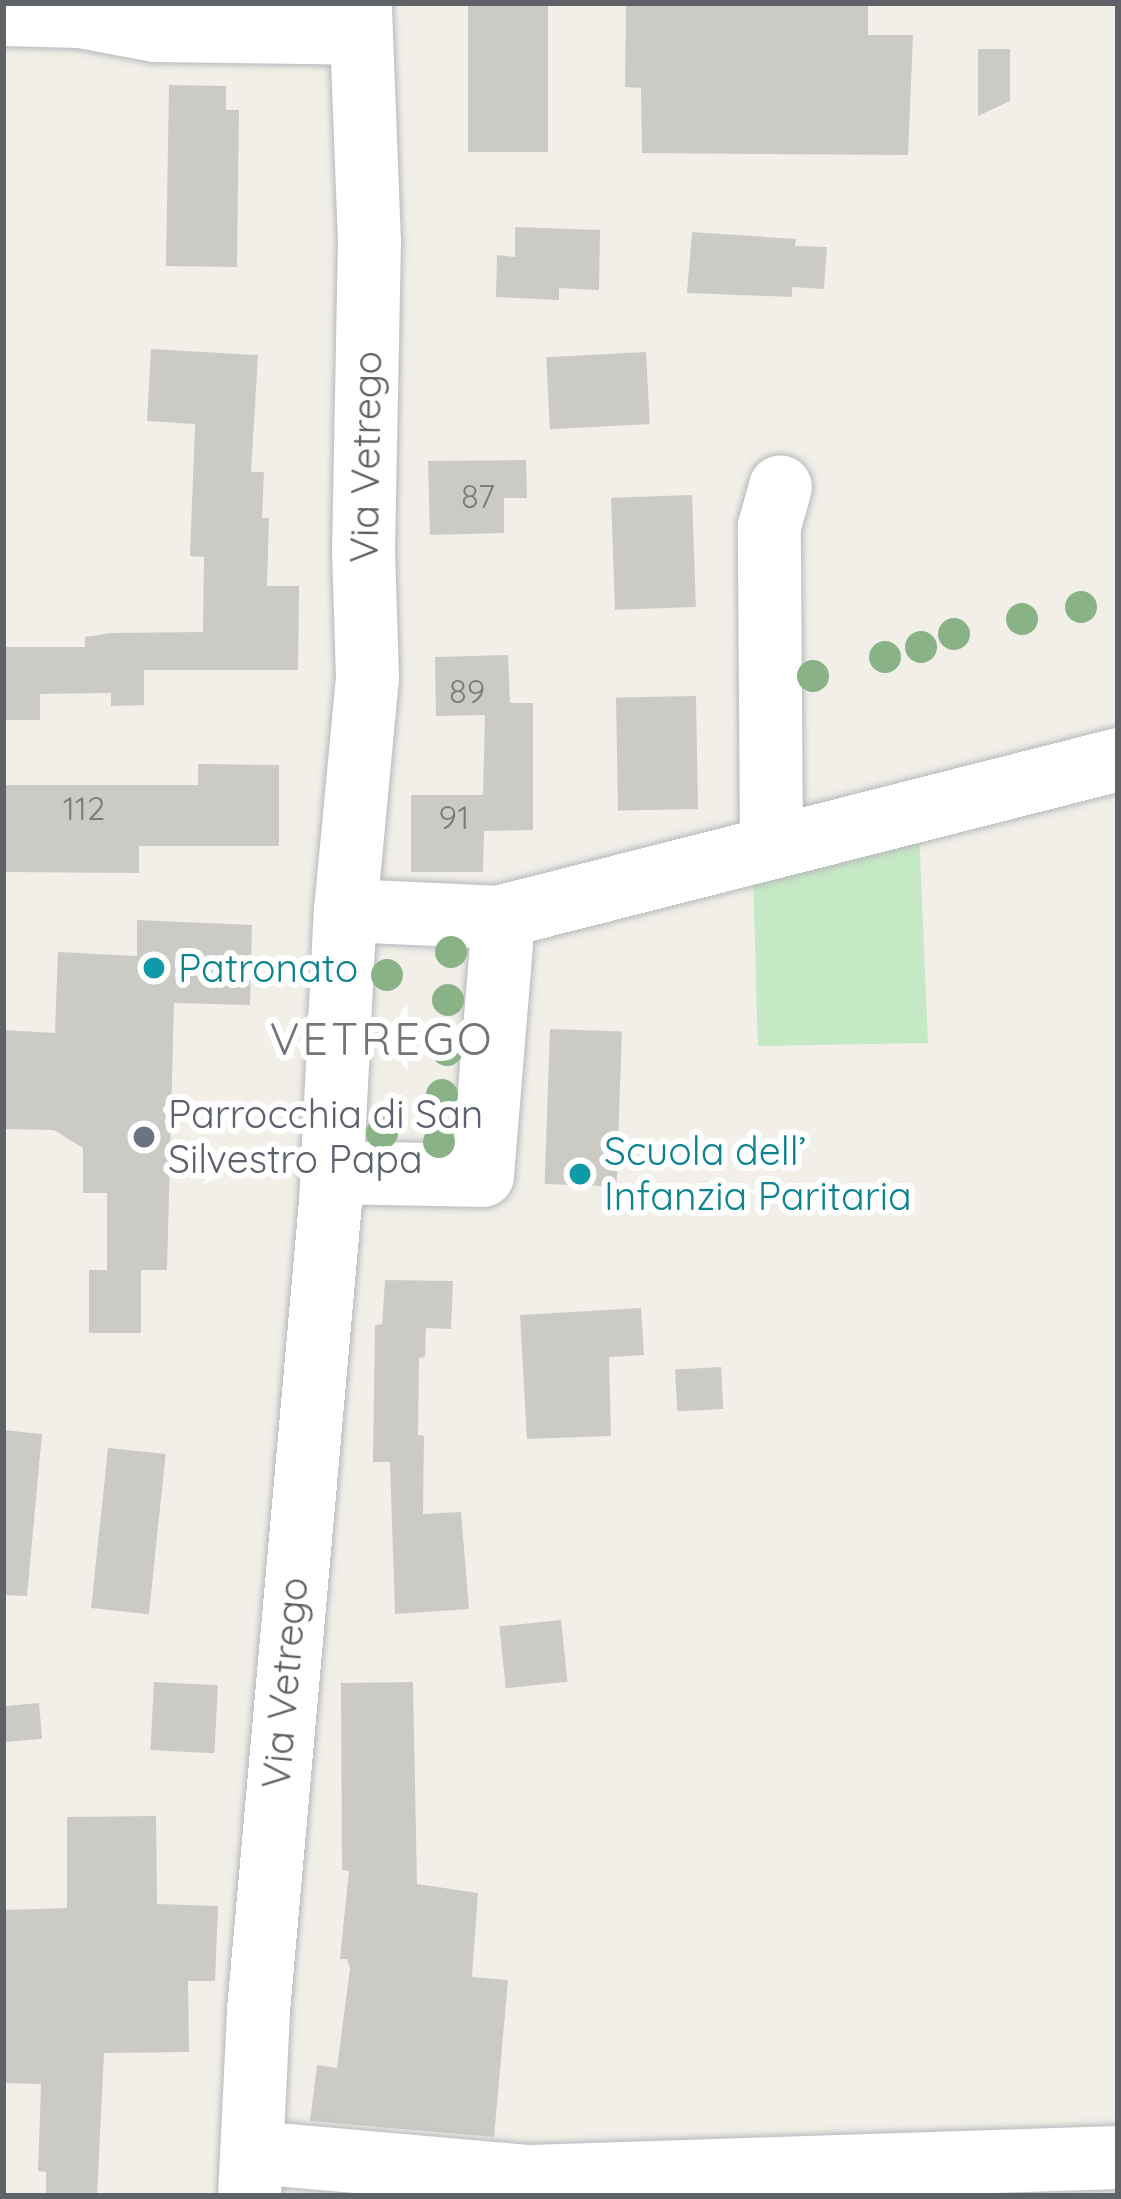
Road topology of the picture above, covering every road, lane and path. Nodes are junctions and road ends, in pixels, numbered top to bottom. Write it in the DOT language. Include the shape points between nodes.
graph roads {
  1 [pos="3,14"];
  2 [pos="360,18"];
  3 [pos="780,486"];
  4 [pos="1118,759"];
  5 [pos="771,844"];
  6 [pos="344,910"];
  7 [pos="497,917"];
  8 [pos="331,1172"];
  9 [pos="1118,2157"];
  10 [pos="251,2174"];
  1 -- 2 [label="street" via="80,16 155,30"];
  2 -- 6 [label="street, Via Vetrego" via="369,242 367,677"];
  3 -- 5 [label="street" via="769,526 781,766"];
  4 -- 5 [label="street"];
  5 -- 7 [label="street"];
  6 -- 7 [label="street"];
  6 -- 8 [label="street, Via Vetrego"];
  7 -- 8 [label="street" via="482,1175"];
  8 -- 10 [label="street, Via Vetrego" via="272,1832"];
  9 -- 10 [label="street" via="530,2176"];
}
